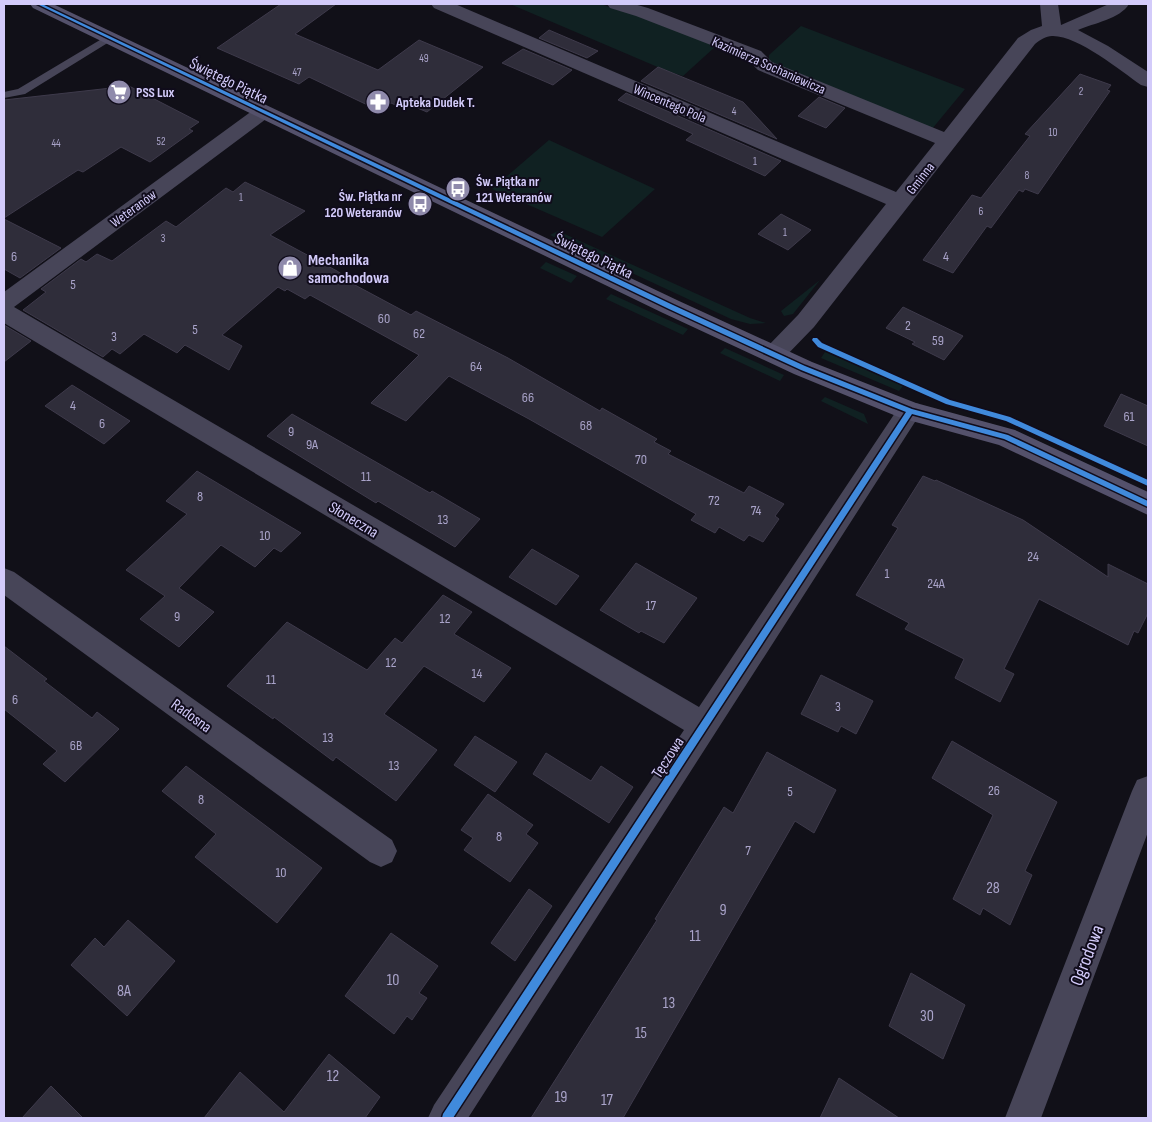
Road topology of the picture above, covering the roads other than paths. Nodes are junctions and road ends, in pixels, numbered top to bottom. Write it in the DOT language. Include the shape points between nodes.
graph roads {
  1 [pos="39,4"];
  2 [pos="440,4"];
  3 [pos="616,4"];
  4 [pos="1049,4"];
  5 [pos="1120,4"];
  6 [pos="1058,30"];
  7 [pos="110,37"];
  8 [pos="1148,81"];
  9 [pos="4,95"];
  10 [pos="263,112"];
  11 [pos="948,141"];
  12 [pos="900,202"];
  13 [pos="4,303"];
  14 [pos="4,312"];
  15 [pos="774,354"];
  16 [pos="910,411"];
  17 [pos="1148,504"];
  18 [pos="4,580"];
  19 [pos="704,726"];
  20 [pos="1148,791"];
  21 [pos="381,851"];
  22 [pos="447,1118"];
  23 [pos="1023,1118"];
  1 -- 7 [label="street, Świętego Piątka"];
  2 -- 12 [label="street, Wincentego Pola"];
  3 -- 11 [label="street, Kazimierza Sochaniewicza" via="754,55 765,66"];
  4 -- 6 [label="street" via="1049,12"];
  5 -- 6 [label="street, Gminna"];
  6 -- 8 [label="street" via="1083,39"];
  6 -- 11 [label="street, Gminna" via="1040,32 1025,42"];
  7 -- 9 [label="lane" via="21,92"];
  7 -- 10 [label="street, Świętego Piątka"];
  10 -- 13 [label="street, Weteranów"];
  10 -- 15 [label="street, Świętego Piątka"];
  11 -- 12 [label="street, Gminna"];
  12 -- 15 [label="street, Gminna" via="806,321"];
  14 -- 19 [label="street, Słoneczna"];
  15 -- 16 [label="street, Świętego Piątka"];
  16 -- 17 [label="street, Świętego Piątka" via="1006,437"];
  16 -- 19 [label="street, Tęczowa"];
  18 -- 21 [label="street, Radosna"];
  19 -- 22 [label="street, Tęczowa"];
  20 -- 23 [label="street, Ogrodowa"];
}
